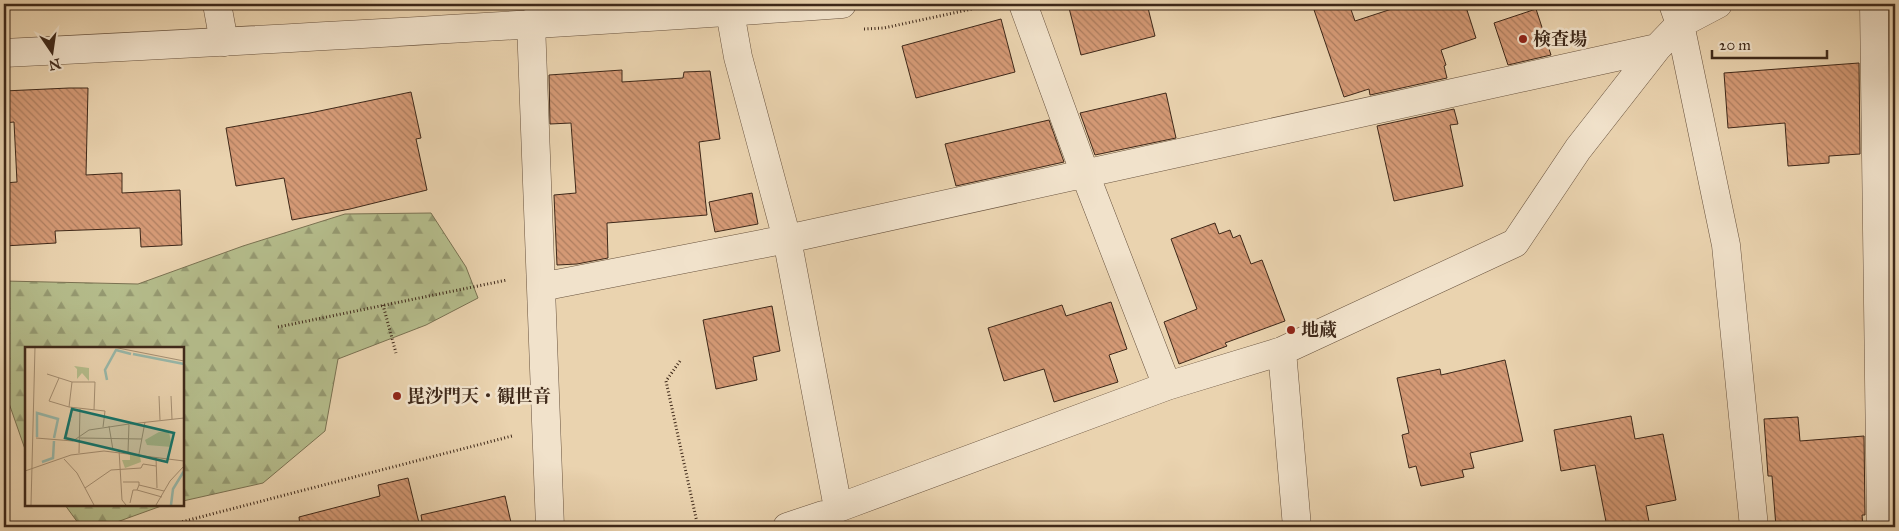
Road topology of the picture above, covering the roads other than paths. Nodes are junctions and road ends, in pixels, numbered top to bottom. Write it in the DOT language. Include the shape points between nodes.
graph roads {
  1 [pos="217,4"];
  2 [pos="842,4"];
  3 [pos="1023,4"];
  4 [pos="1718,4"];
  5 [pos="1874,4"];
  6 [pos="730,12"];
  7 [pos="1676,14"];
  8 [pos="531,23"];
  9 [pos="224,42"];
  10 [pos="1657,48"];
  11 [pos="4,53"];
  12 [pos="1085,174"];
  13 [pos="787,239"];
  14 [pos="541,288"];
  15 [pos="1282,351"];
  16 [pos="1167,386"];
  17 [pos="822,515"];
  18 [pos="550,527"];
  19 [pos="787,527"];
  20 [pos="1297,527"];
  21 [pos="1754,527"];
  22 [pos="1881,527"];
  1 -- 9 [label="street"];
  2 -- 6 [label="street"];
  3 -- 12 [label="street"];
  4 -- 7 [label="street"];
  5 -- 22 [label="street"];
  6 -- 8 [label="street"];
  6 -- 13 [label="street" via="738,57"];
  7 -- 10 [label="street"];
  7 -- 21 [label="street" via="1726,245"];
  8 -- 9 [label="street"];
  8 -- 14 [label="street"];
  9 -- 11 [label="street"];
  10 -- 12 [label="street"];
  10 -- 15 [label="street" via="1578,149 1516,243"];
  12 -- 13 [label="street"];
  12 -- 16 [label="street"];
  13 -- 14 [label="street"];
  13 -- 16 [label="street" via="838,508"];
  14 -- 18 [label="street"];
  15 -- 16 [label="street"];
  15 -- 20 [label="street"];
  17 -- 19 [label="street"];
}
